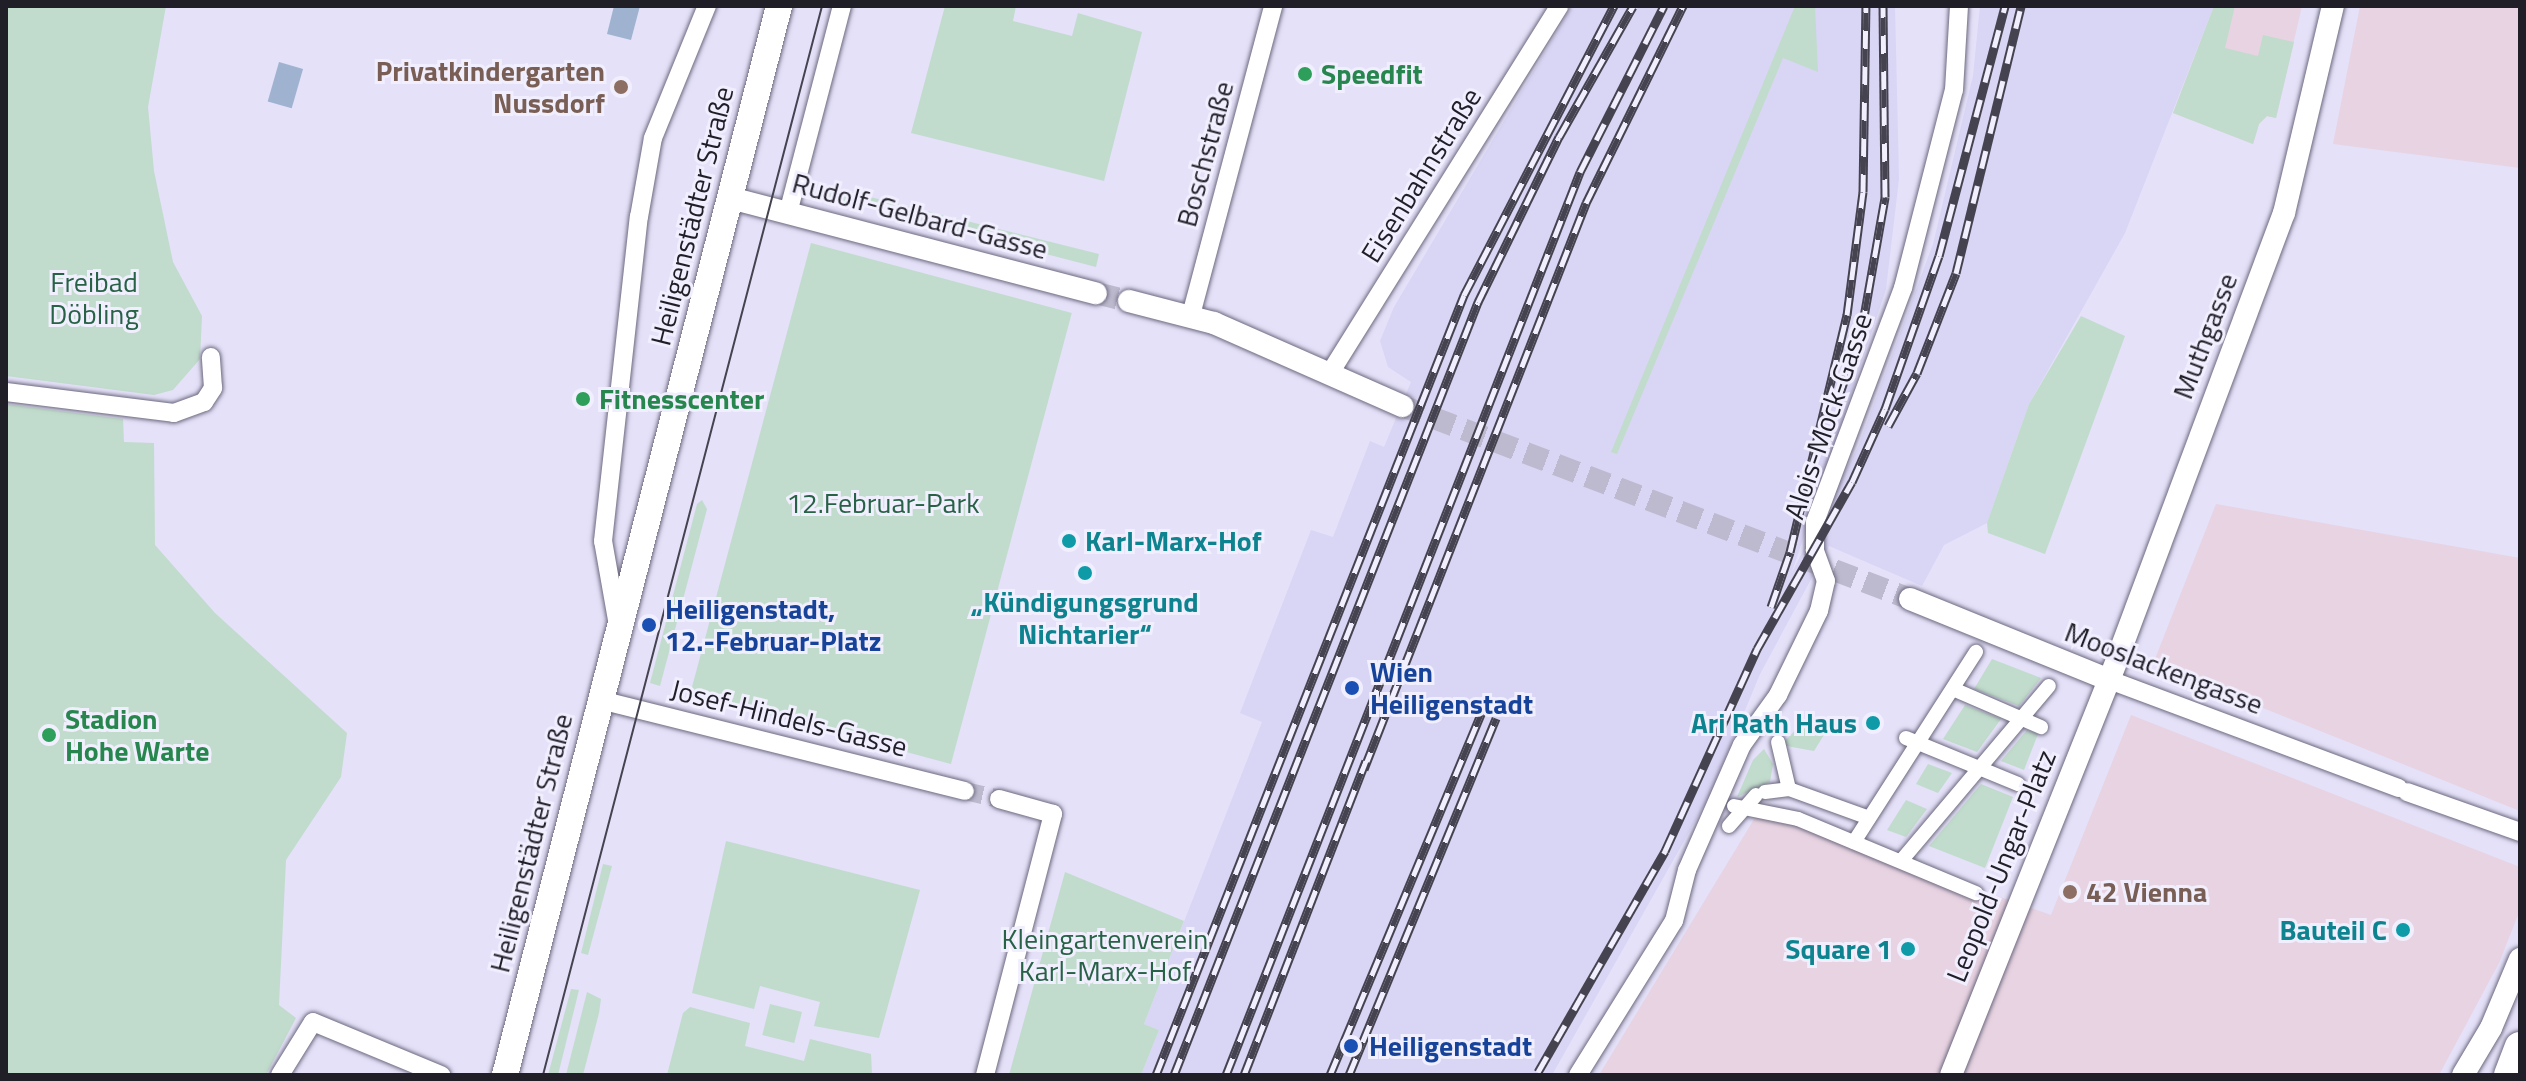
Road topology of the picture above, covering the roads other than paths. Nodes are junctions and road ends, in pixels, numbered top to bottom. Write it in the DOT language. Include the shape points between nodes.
graph roads {
  1 [pos="707,6"];
  2 [pos="779,6"];
  3 [pos="842,6"];
  4 [pos="1273,6"];
  5 [pos="1559,6"];
  6 [pos="1959,6"];
  7 [pos="2333,6"];
  8 [pos="730,198"];
  9 [pos="788,213"];
  10 [pos="1096,293"];
  11 [pos="1129,301"];
  12 [pos="1191,315"];
  13 [pos="211,357"];
  14 [pos="1330,373"];
  15 [pos="6,392"];
  16 [pos="1402,406"];
  17 [pos="1910,599"];
  18 [pos="618,627"];
  19 [pos="1976,652"];
  20 [pos="2107,679"];
  21 [pos="2049,686"];
  22 [pos="1953,689"];
  23 [pos="600,700"];
  24 [pos="2021,718"];
  25 [pos="2041,727"];
  26 [pos="1912,741"];
  27 [pos="1778,742"];
  28 [pos="1979,768"];
  29 [pos="2018,784"];
  30 [pos="1789,789"];
  31 [pos="965,791"];
  32 [pos="999,799"];
  33 [pos="1739,808"];
  34 [pos="1869,818"];
  35 [pos="1729,826"];
  36 [pos="2520,832"];
  37 [pos="1854,842"];
  38 [pos="1901,861"];
  39 [pos="1976,893"];
  40 [pos="2520,959"];
  41 [pos="2520,1047"];
  42 [pos="2520,1069"];
  43 [pos="280,1075"];
  44 [pos="441,1075"];
  45 [pos="505,1075"];
  46 [pos="985,1075"];
  47 [pos="1578,1075"];
  48 [pos="1951,1075"];
  49 [pos="2463,1075"];
  50 [pos="2509,1075"];
  51 [pos="2516,1075"];
  1 -- 18 [label="street, Heiligenstädter Straße" via="653,138 639,217 603,541"];
  2 -- 8 [label="main road, Heiligenstädter Straße"];
  3 -- 9 [label="street"];
  4 -- 12 [label="street, Boschstraße"];
  5 -- 14 [label="street, Eisenbahnstraße"];
  6 -- 47 [label="street, Alois-Mock-Gasse" via="1954,90 1903,288 1815,522 1815,550 1826,581 1819,611 1778,695 1742,745 1687,870 1674,921"];
  7 -- 20 [label="street, Muthgasse" via="2284,213"];
  8 -- 9 [label="street, Rudolf-Gelbard-Gasse"];
  8 -- 18 [label="main road, Heiligenstädter Straße"];
  9 -- 10 [label="street, Rudolf-Gelbard-Gasse"];
  11 -- 12 [label="street"];
  12 -- 14 [label="street"];
  13 -- 15 [label="street" via="213,388 204,402 174,413"];
  14 -- 16 [label="street"];
  17 -- 20 [label="street, Mooslackengasse"];
  18 -- 23 [label="main road, Heiligenstädter Straße"];
  19 -- 22 [label="street"];
  20 -- 36 [label="street, Mooslackengasse"];
  20 -- 48 [label="street, Leopold-Ungar-Platz"];
  21 -- 24 [label="street, Leopold-Ungar-Platz"];
  22 -- 24 [label="street, Leopold-Ungar-Platz"];
  22 -- 26 [label="street"];
  23 -- 31 [label="street, Josef-Hindels-Gasse"];
  23 -- 45 [label="main road, Heiligenstädter Straße"];
  24 -- 25 [label="street, Leopold-Ungar-Platz"];
  24 -- 28 [label="street, Leopold-Ungar-Platz"];
  26 -- 28 [label="street, Leopold-Ungar-Platz"];
  26 -- 34 [label="street"];
  27 -- 30 [label="street"];
  28 -- 29 [label="street, Leopold-Ungar-Platz"];
  28 -- 38 [label="street, Leopold-Ungar-Platz"];
  30 -- 33 [label="street" via="1761,793"];
  30 -- 34 [label="street"];
  32 -- 46 [label="street" via="1053,814"];
  33 -- 35 [label="street"];
  33 -- 37 [label="street, Leopold-Ungar-Platz" via="1780,814"];
  34 -- 37 [label="street"];
  37 -- 38 [label="street, Leopold-Ungar-Platz"];
  38 -- 39 [label="street, Leopold-Ungar-Platz"];
  40 -- 49 [label="street" via="2491,1028"];
  41 -- 50 [label="highway"];
  42 -- 51 [label="highway"];
  43 -- 44 [label="street" via="313,1022"];
}
